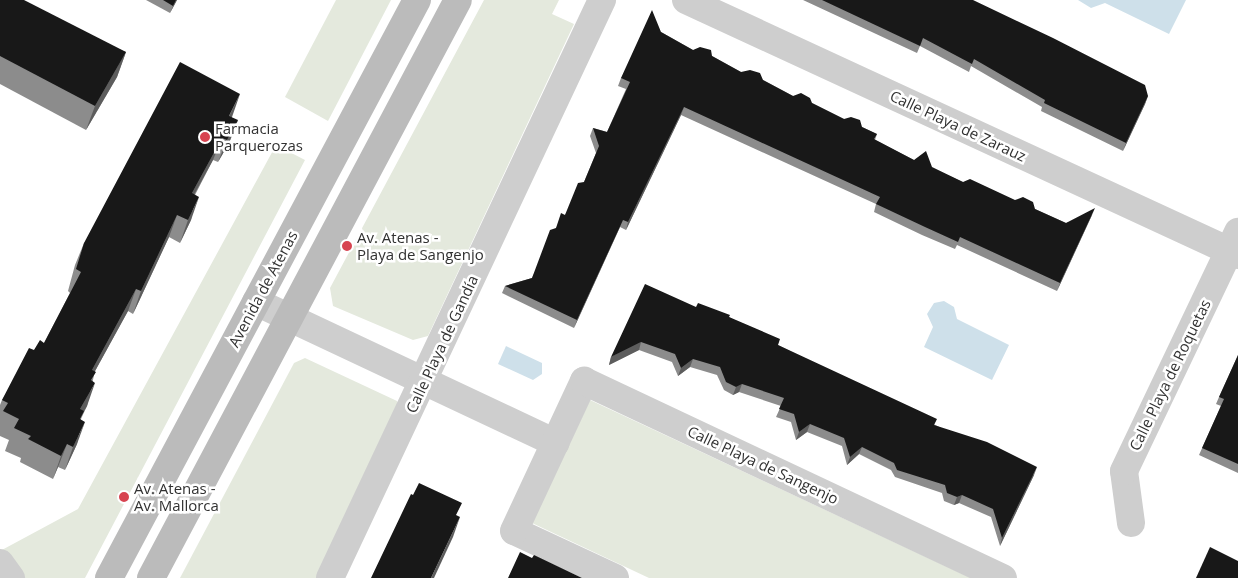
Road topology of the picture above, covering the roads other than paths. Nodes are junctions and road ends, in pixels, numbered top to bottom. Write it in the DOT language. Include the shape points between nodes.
graph roads {
  1 [pos="417,0"];
  2 [pos="458,0"];
  3 [pos="602,0"];
  4 [pos="686,0"];
  5 [pos="1235,246"];
  6 [pos="256,302"];
  7 [pos="289,318"];
  8 [pos="424,381"];
  9 [pos="555,443"];
  10 [pos="1131,523"];
  11 [pos="0,563"];
  12 [pos="11,578"];
  13 [pos="109,578"];
  14 [pos="150,578"];
  15 [pos="330,578"];
  16 [pos="615,578"];
  17 [pos="1003,578"];
  1 -- 6 [label="main road, Avenida de Atenas"];
  2 -- 7 [label="main road"];
  3 -- 8 [label="street, Calle Playa de Gandía"];
  4 -- 5 [label="street, Calle Playa de Zarauz"];
  5 -- 10 [label="street, Calle Playa de Roquetas" via="1124,471"];
  6 -- 7 [label="street"];
  6 -- 13 [label="main road, Avenida de Atenas"];
  7 -- 8 [label="street"];
  7 -- 14 [label="main road"];
  8 -- 9 [label="street"];
  8 -- 15 [label="street, Calle Playa de Gandía"];
  9 -- 16 [label="street, Calle Playa de Sangenjo" via="514,531"];
  9 -- 17 [label="street, Calle Playa de Sangenjo" via="584,381"];
  11 -- 12 [label="street"];
}
